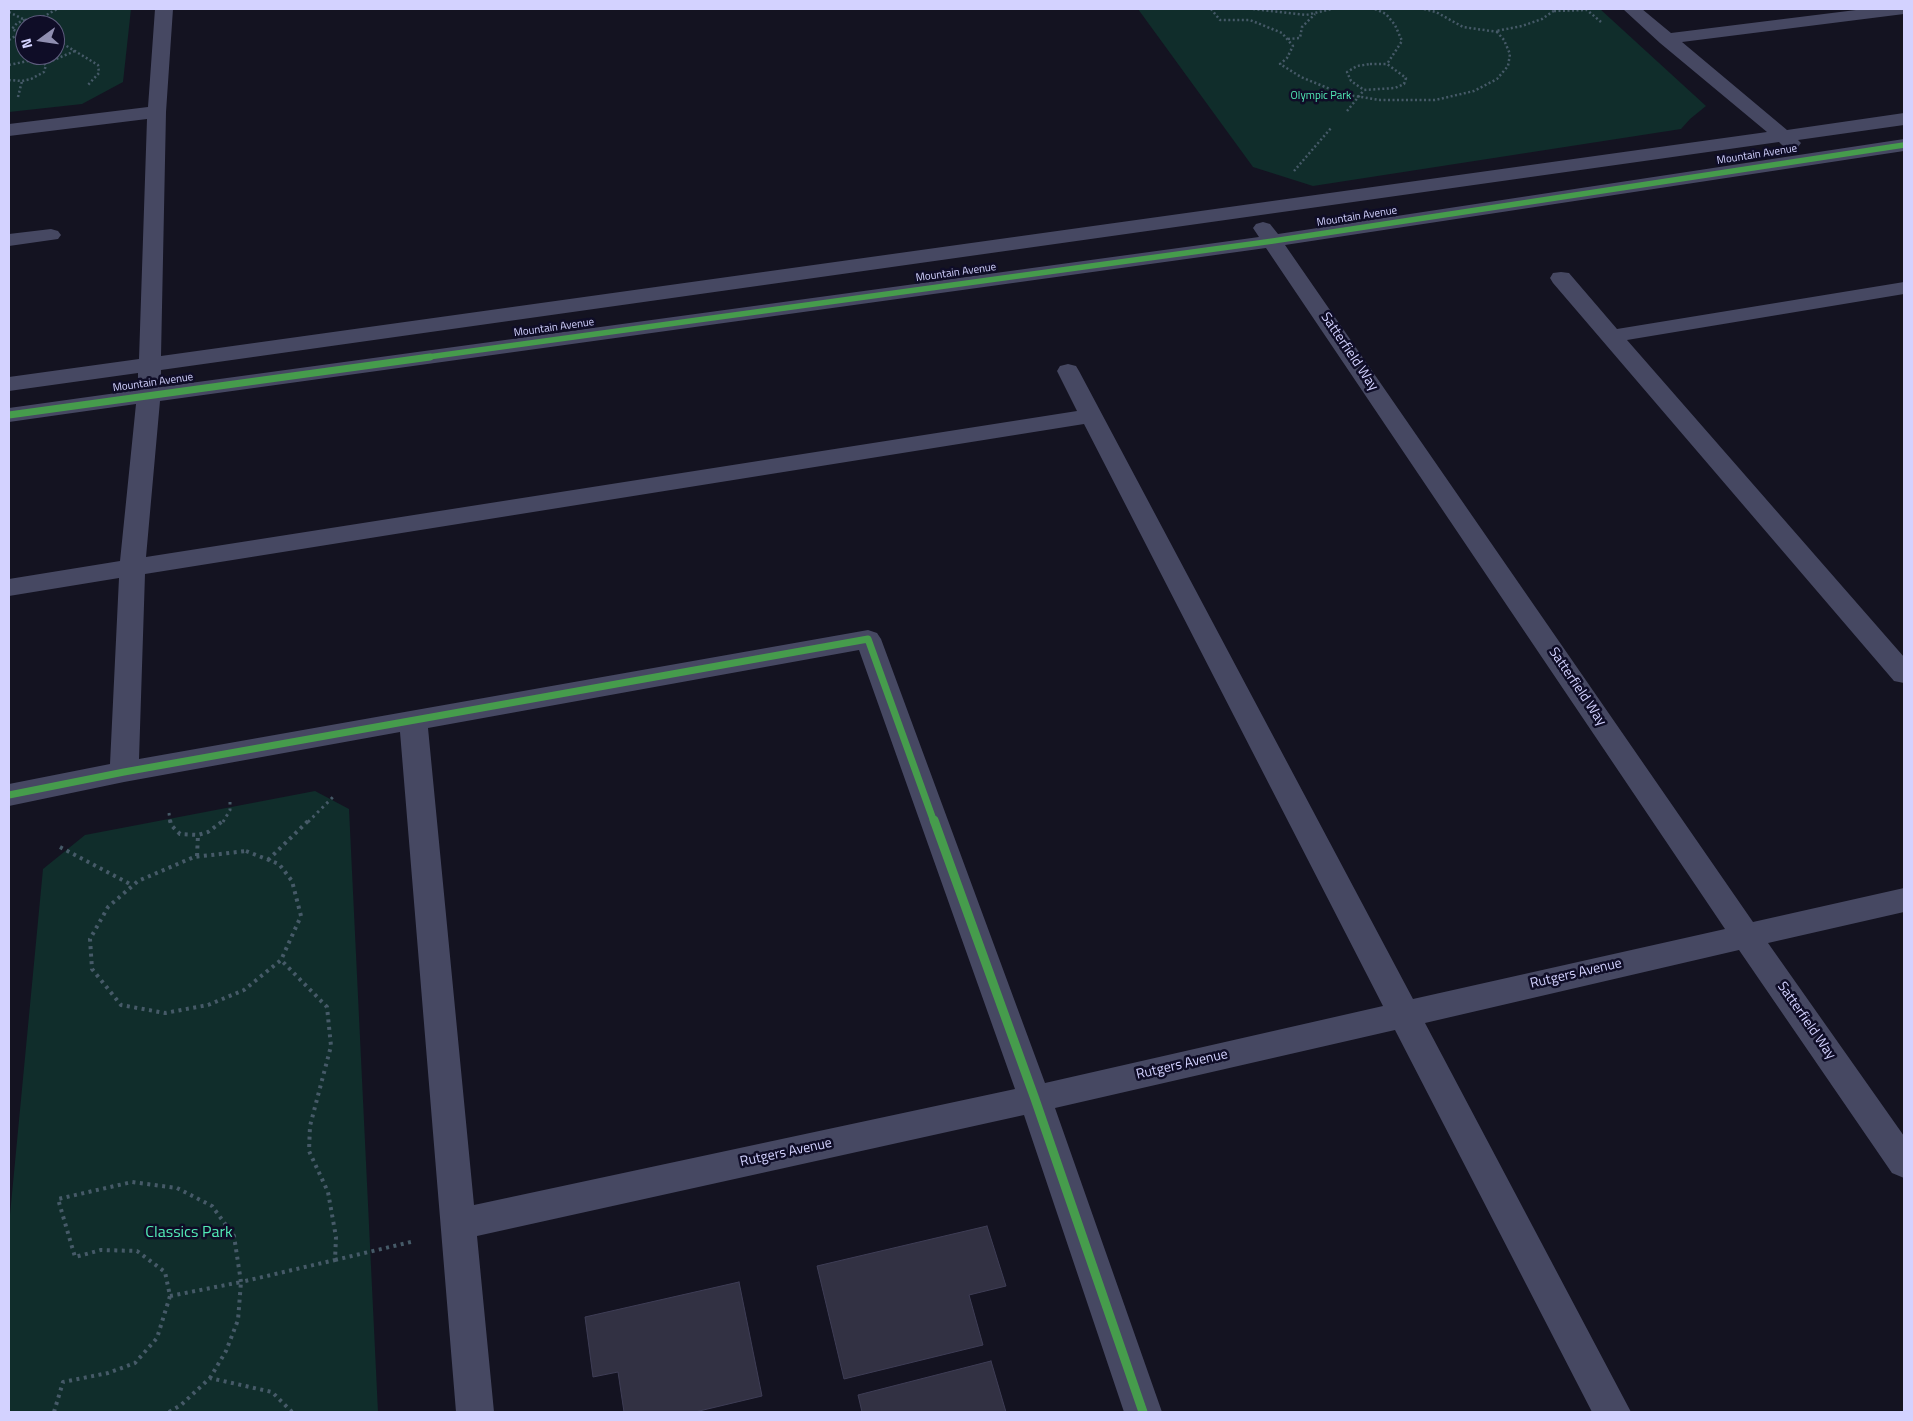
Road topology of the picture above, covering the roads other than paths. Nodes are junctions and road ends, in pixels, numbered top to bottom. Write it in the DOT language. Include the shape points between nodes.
graph roads {
  1 [pos="164,9"];
  2 [pos="1632,9"];
  3 [pos="1904,9"];
  4 [pos="1666,39"];
  5 [pos="157,112"];
  6 [pos="1904,119"];
  7 [pos="9,130"];
  8 [pos="1782,135"];
  9 [pos="1904,145"];
  10 [pos="1807,159"];
  11 [pos="1250,210"];
  12 [pos="51,235"];
  13 [pos="9,240"];
  14 [pos="1273,241"];
  15 [pos="1560,278"];
  16 [pos="1904,288"];
  17 [pos="1612,336"];
  18 [pos="150,363"];
  19 [pos="1068,371"];
  20 [pos="9,384"];
  21 [pos="149,394"];
  22 [pos="9,415"];
  23 [pos="1091,416"];
  24 [pos="132,567"];
  25 [pos="9,586"];
  26 [pos="1904,674"];
  27 [pos="413,720"];
  28 [pos="124,772"];
  29 [pos="9,795"];
  30 [pos="1904,900"];
  31 [pos="1746,936"];
  32 [pos="1403,1013"];
  33 [pos="1035,1099"];
  34 [pos="1904,1163"];
  35 [pos="458,1227"];
  36 [pos="475,1412"];
  37 [pos="1143,1412"];
  38 [pos="1612,1412"];
  1 -- 5 [label="street"];
  2 -- 4 [label="street"];
  3 -- 4 [label="street"];
  4 -- 8 [label="street"];
  5 -- 7 [label="street"];
  5 -- 18 [label="street"];
  6 -- 8 [label="street, Mountain Avenue"];
  8 -- 10 [label="street"];
  8 -- 11 [label="street, Mountain Avenue"];
  9 -- 10 [label="street, Mountain Avenue"];
  10 -- 14 [label="street, Mountain Avenue"];
  11 -- 14 [label="street, Satterfield Way"];
  11 -- 18 [label="street, Mountain Avenue"];
  12 -- 13 [label="street"];
  14 -- 21 [label="street, Mountain Avenue"];
  14 -- 31 [label="street, Satterfield Way"];
  15 -- 17 [label="street"];
  16 -- 17 [label="street"];
  17 -- 26 [label="street"];
  18 -- 20 [label="street, Mountain Avenue"];
  18 -- 21 [label="street"];
  19 -- 23 [label="street"];
  21 -- 22 [label="street, Mountain Avenue"];
  21 -- 24 [label="street"];
  23 -- 24 [label="street"];
  23 -- 32 [label="street"];
  24 -- 25 [label="street"];
  24 -- 28 [label="street"];
  27 -- 28 [label="street"];
  27 -- 33 [label="street" via="868,639"];
  27 -- 35 [label="street"];
  28 -- 29 [label="street"];
  30 -- 31 [label="street, Rutgers Avenue"];
  31 -- 32 [label="street, Rutgers Avenue"];
  31 -- 34 [label="street, Satterfield Way"];
  32 -- 33 [label="street, Rutgers Avenue"];
  32 -- 38 [label="street"];
  33 -- 35 [label="street, Rutgers Avenue"];
  33 -- 37 [label="street"];
  35 -- 36 [label="street"];
}
